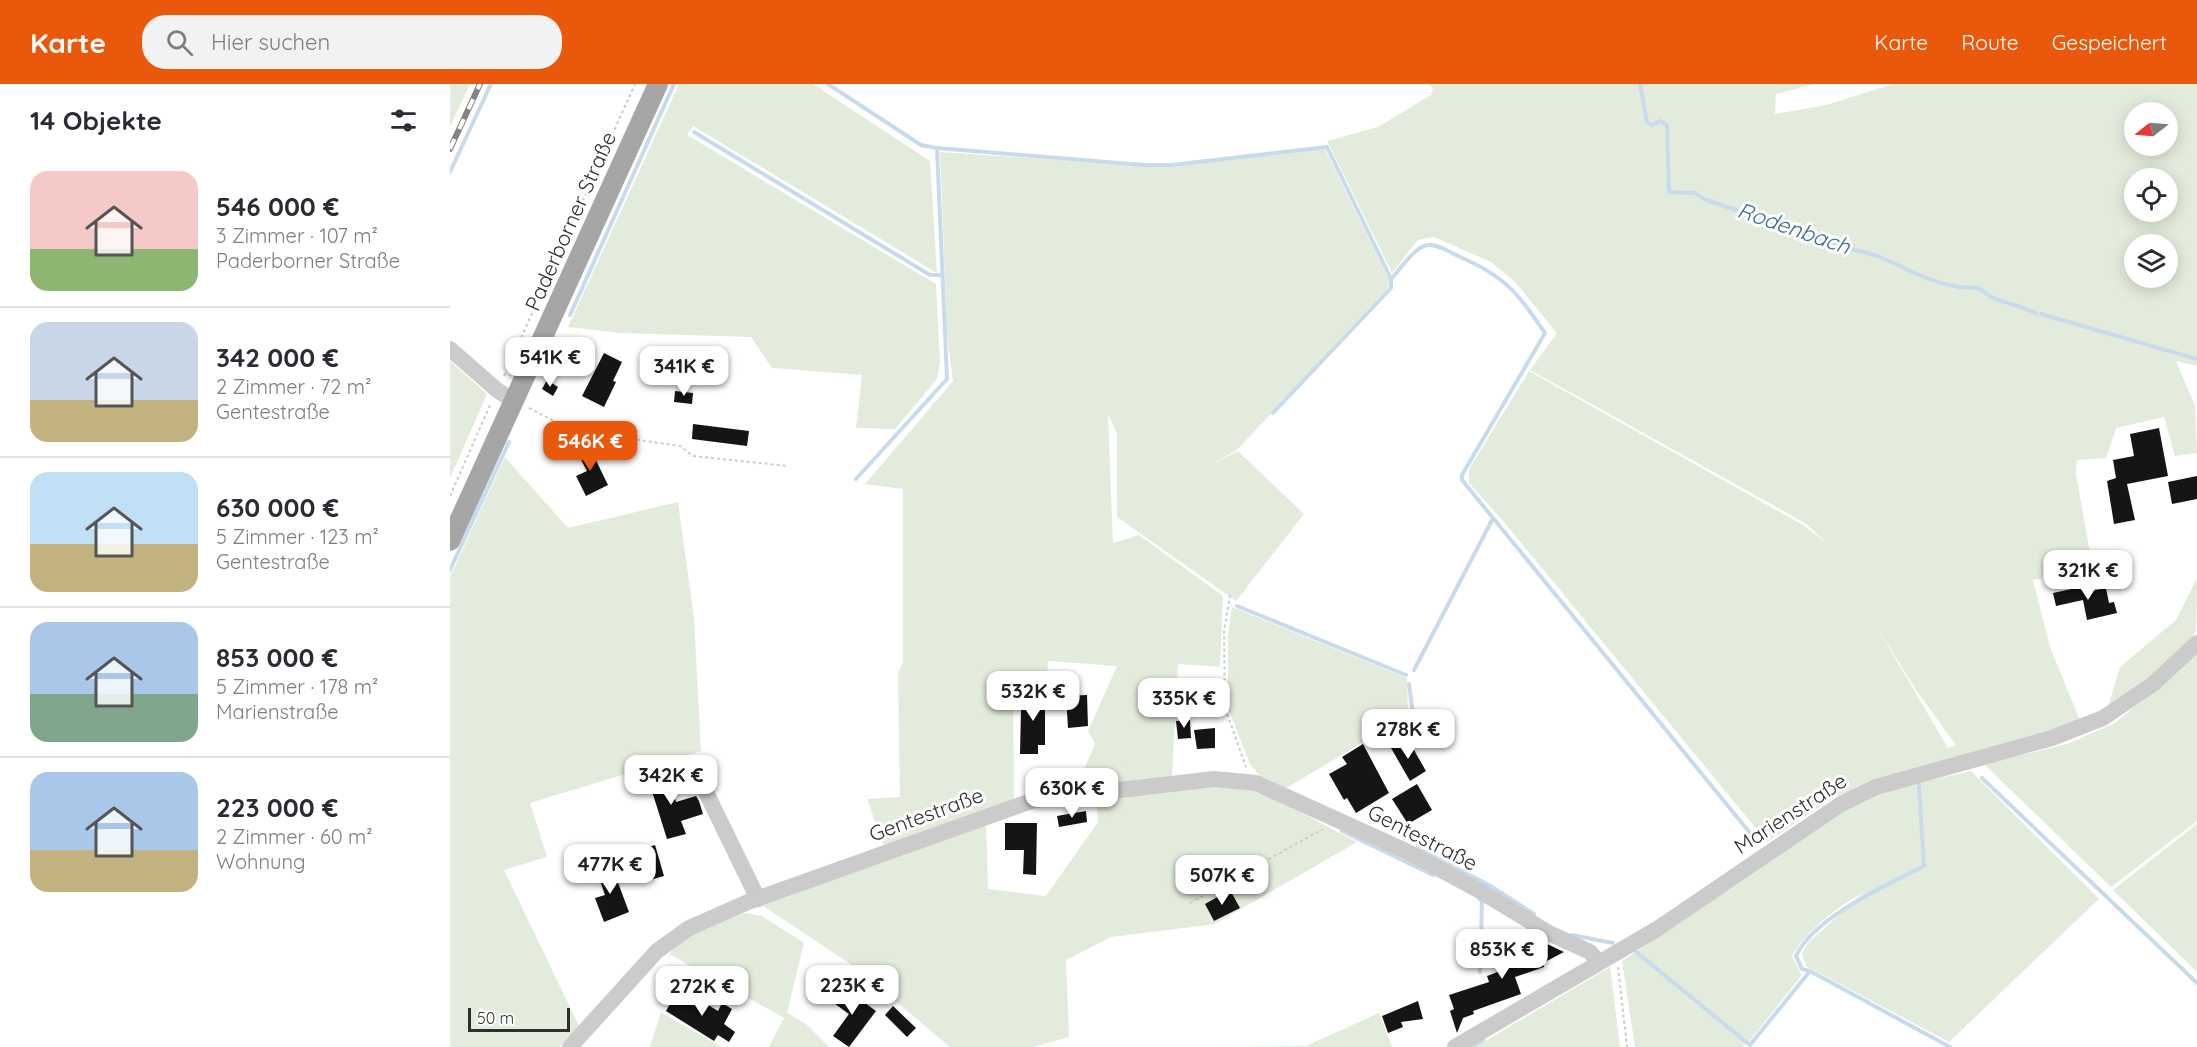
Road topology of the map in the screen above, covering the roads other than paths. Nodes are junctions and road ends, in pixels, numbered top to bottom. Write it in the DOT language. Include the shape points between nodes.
graph roads {
  1 [pos="658,84"];
  2 [pos="450,349"];
  3 [pos="514,400"];
  4 [pos="450,541"];
  5 [pos="2197,642"];
  6 [pos="701,782"];
  7 [pos="758,899"];
  8 [pos="1599,962"];
  9 [pos="570,1047"];
  10 [pos="1455,1047"];
  1 -- 3 [label="main road, Paderborner Straße"];
  2 -- 3 [label="street"];
  3 -- 4 [label="main road, Paderborner Straße"];
  5 -- 8 [label="street, Marienstraße" via="2153,684 2103,718 2052,738 1876,787 1842,804 1657,929"];
  6 -- 7 [label="street"];
  7 -- 8 [label="street, Gentestraße" via="1034,800 1214,779 1248,782 1406,850 1549,933 1590,952"];
  7 -- 9 [label="street, Gentestraße" via="672,939"];
  8 -- 10 [label="street, Marienstraße"];
}
